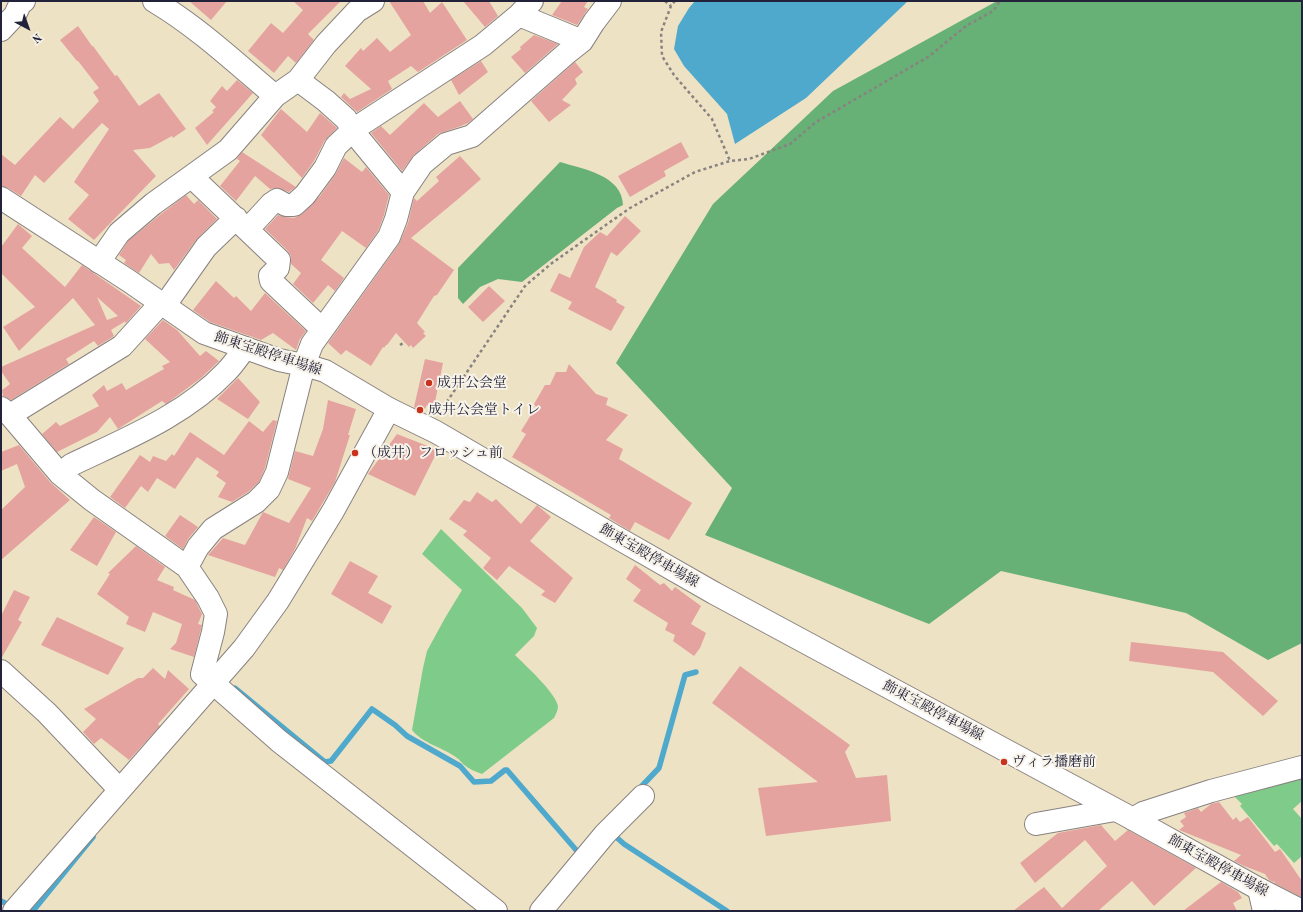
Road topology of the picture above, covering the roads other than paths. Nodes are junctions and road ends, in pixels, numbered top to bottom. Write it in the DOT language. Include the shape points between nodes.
graph roads {
  1 [pos="154,1"];
  2 [pos="373,1"];
  3 [pos="610,1"];
  4 [pos="14,6"];
  5 [pos="526,8"];
  6 [pos="1,30"];
  7 [pos="582,41"];
  8 [pos="298,80"];
  9 [pos="275,96"];
  10 [pos="354,130"];
  11 [pos="192,177"];
  12 [pos="403,192"];
  13 [pos="1,199"];
  14 [pos="242,223"];
  15 [pos="99,262"];
  16 [pos="163,304"];
  17 [pos="322,329"];
  18 [pos="246,348"];
  19 [pos="304,365"];
  20 [pos="389,410"];
  21 [pos="5,412"];
  22 [pos="60,474"];
  23 [pos="187,567"];
  24 [pos="1,670"];
  25 [pos="221,689"];
  26 [pos="1302,767"];
  27 [pos="120,790"];
  28 [pos="637,803"];
  29 [pos="1124,814"];
  30 [pos="1036,824"];
  31 [pos="1259,889"];
  32 [pos="16,908"];
  33 [pos="496,911"];
  34 [pos="541,911"];
  35 [pos="1264,911"];
  36 [pos="1302,911"];
  1 -- 9 [label="street" via="216,44"];
  2 -- 8 [label="street" via="357,11 326,44"];
  3 -- 7 [label="street"];
  4 -- 6 [label="street"];
  5 -- 7 [label="street"];
  5 -- 10 [label="street" via="482,45"];
  7 -- 12 [label="street" via="472,136 446,144 422,164"];
  8 -- 9 [label="street"];
  8 -- 10 [label="street" via="326,101"];
  9 -- 11 [label="street" via="228,150"];
  10 -- 12 [label="street"];
  10 -- 14 [label="street" via="336,146 325,168 306,195 294,205 286,205 277,200"];
  11 -- 14 [label="street"];
  11 -- 15 [label="street" via="153,204 119,233"];
  12 -- 17 [label="street" via="389,237"];
  13 -- 15 [label="street, 飾東宝殿停車場線"];
  14 -- 16 [label="street" via="206,247"];
  14 -- 17 [label="street" via="279,260 278,268 270,276 271,281"];
  15 -- 16 [label="street, 飾東宝殿停車場線"];
  16 -- 18 [label="street, 飾東宝殿停車場線" via="204,334"];
  16 -- 21 [label="street" via="122,346"];
  17 -- 19 [label="street" via="312,344"];
  18 -- 19 [label="street, 飾東宝殿停車場線" via="279,360"];
  18 -- 22 [label="street" via="226,372 193,401 149,428 71,465"];
  19 -- 20 [label="street, 飾東宝殿停車場線" via="325,371"];
  19 -- 23 [label="street" via="277,472 269,489 256,502 213,529 198,547"];
  20 -- 25 [label="street" via="333,511 278,601 244,648"];
  20 -- 29 [label="street, 飾東宝殿停車場線" via="436,432 714,593"];
  21 -- 22 [label="street"];
  22 -- 23 [label="street" via="92,500"];
  23 -- 25 [label="street" via="216,614 202,674"];
  24 -- 27 [label="street" via="47,713"];
  25 -- 27 [label="street"];
  25 -- 33 [label="street" via="279,741"];
  26 -- 29 [label="street" via="1143,813"];
  27 -- 32 [label="street"];
  28 -- 34 [label="street" via="586,856"];
  29 -- 30 [label="street"];
  29 -- 31 [label="street, 飾東宝殿停車場線"];
  31 -- 35 [label="street"];
  31 -- 36 [label="street, 飾東宝殿停車場線"];
}
